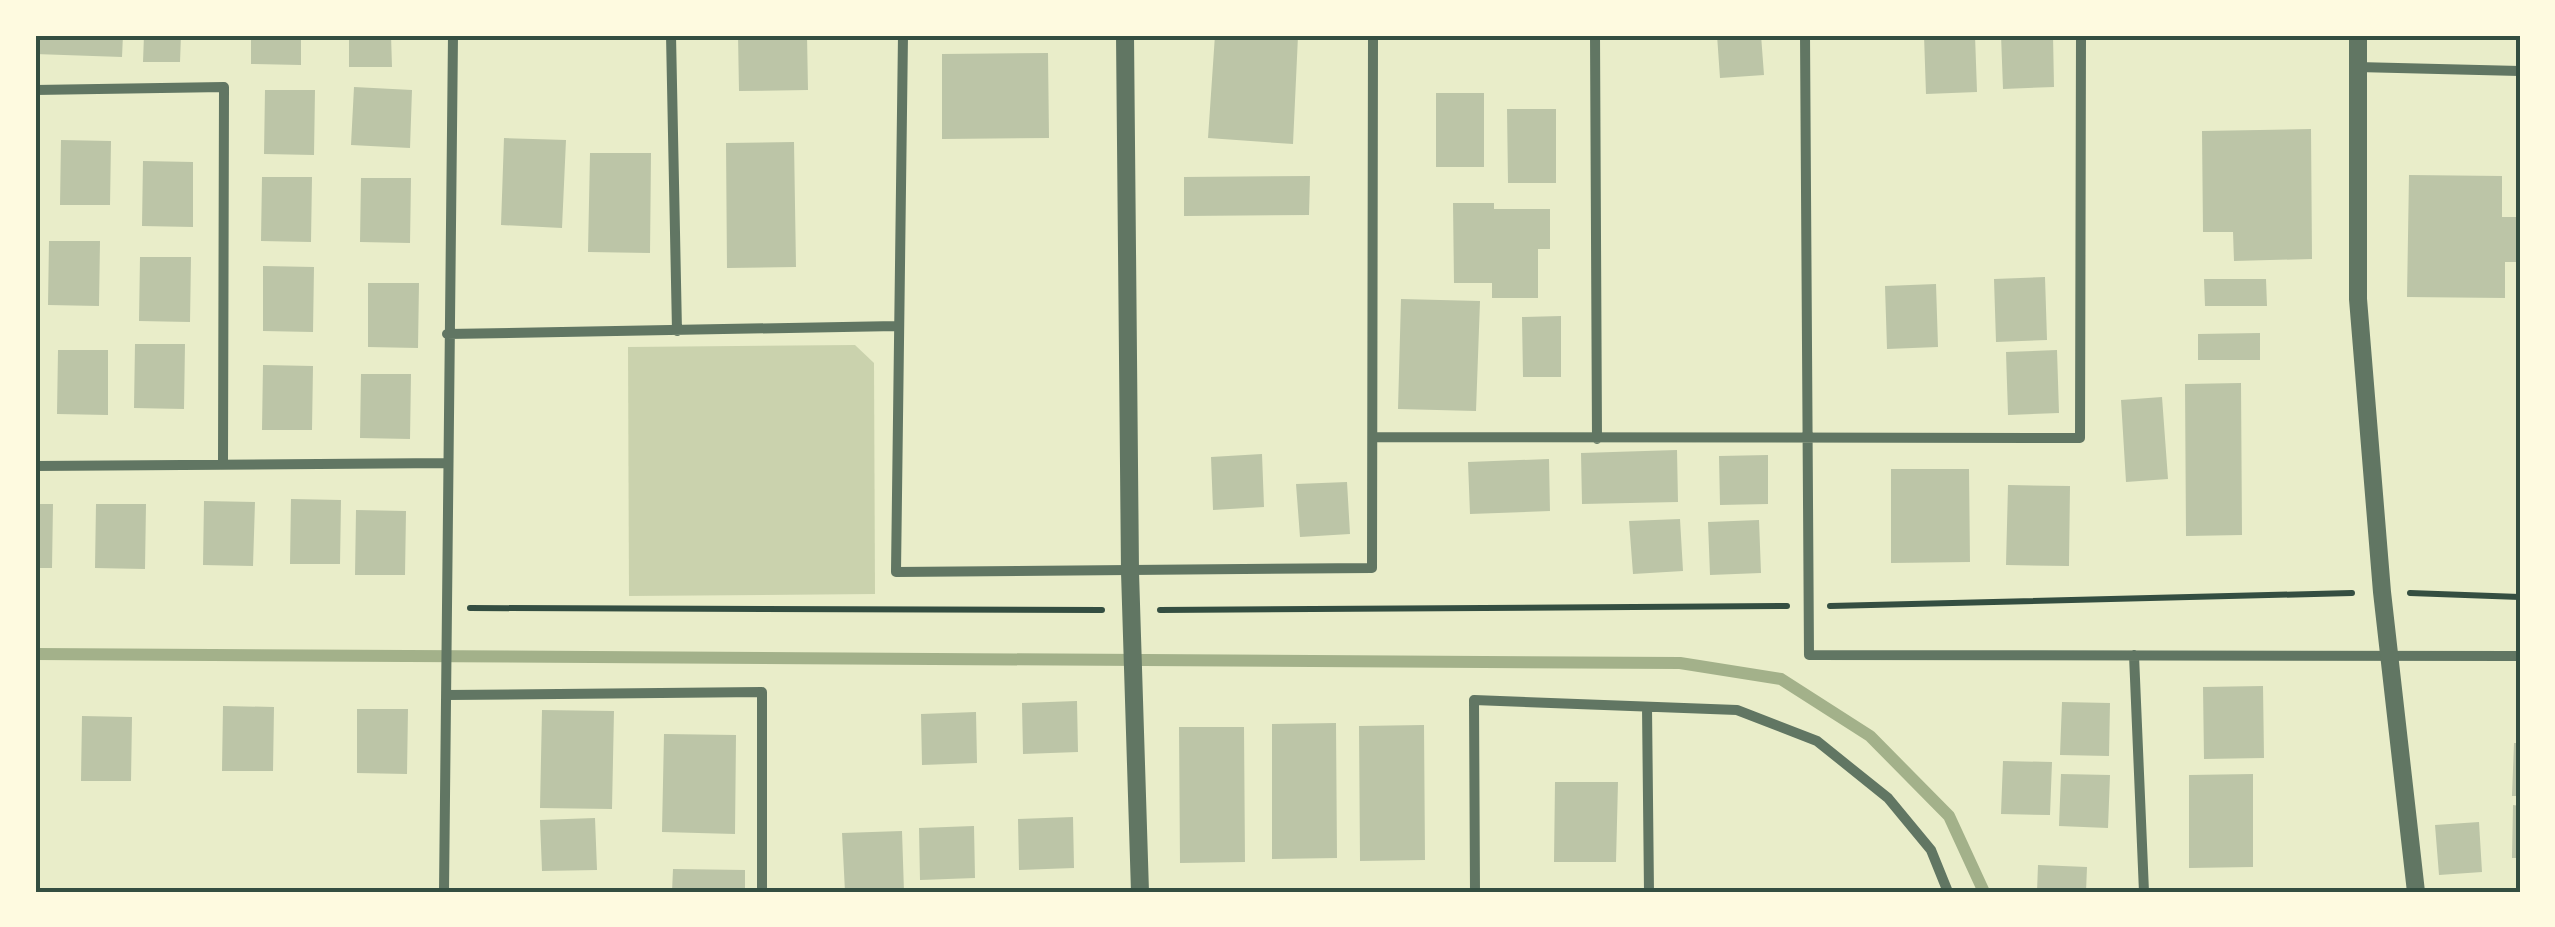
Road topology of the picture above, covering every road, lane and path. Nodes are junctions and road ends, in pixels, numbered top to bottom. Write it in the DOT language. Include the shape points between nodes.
graph roads {
  1 [pos="452,35"];
  2 [pos="671,35"];
  3 [pos="902,35"];
  4 [pos="1125,35"];
  5 [pos="1373,35"];
  6 [pos="1595,35"];
  7 [pos="1805,35"];
  8 [pos="2080,35"];
  9 [pos="2358,35"];
  10 [pos="2357,67"];
  11 [pos="2520,70"];
  12 [pos="35,90"];
  13 [pos="896,326"];
  14 [pos="676,332"];
  15 [pos="447,334"];
  16 [pos="1375,437"];
  17 [pos="1597,439"];
  18 [pos="1807,440"];
  19 [pos="448,462"];
  20 [pos="223,463"];
  21 [pos="35,466"];
  22 [pos="1130,572"];
  23 [pos="2382,592"];
  24 [pos="2520,597"];
  25 [pos="1808,606"];
  26 [pos="449,608"];
  27 [pos="1131,610"];
  28 [pos="2134,654"];
  29 [pos="2390,654"];
  30 [pos="2520,656"];
  31 [pos="447,695"];
  32 [pos="1648,706"];
  33 [pos="444,892"];
  34 [pos="762,892"];
  35 [pos="1140,892"];
  36 [pos="1474,892"];
  37 [pos="1649,892"];
  38 [pos="1948,892"];
  39 [pos="2144,892"];
  40 [pos="2416,892"];
  1 -- 15 [label="street"];
  2 -- 14 [label="street"];
  3 -- 13 [label="street"];
  4 -- 22 [label="street"];
  5 -- 16 [label="street"];
  6 -- 17 [label="street"];
  7 -- 18 [label="street"];
  8 -- 18 [label="street" via="2080,438"];
  9 -- 10 [label="street"];
  10 -- 11 [label="street"];
  10 -- 23 [label="street" via="2358,299"];
  12 -- 20 [label="street" via="224,87"];
  13 -- 14 [label="street"];
  13 -- 22 [label="street" via="896,572"];
  14 -- 15 [label="street"];
  15 -- 19 [label="street"];
  16 -- 17 [label="street"];
  16 -- 22 [label="street" via="1372,568"];
  17 -- 18 [label="street"];
  18 -- 25 [label="street"];
  19 -- 20 [label="street"];
  19 -- 26 [label="street"];
  20 -- 21 [label="street"];
  22 -- 27 [label="street"];
  23 -- 24 [label="path"];
  23 -- 25 [label="path"];
  23 -- 29 [label="street"];
  25 -- 27 [label="path"];
  25 -- 28 [label="street" via="1809,655"];
  26 -- 27 [label="path"];
  26 -- 31 [label="street"];
  27 -- 35 [label="street"];
  28 -- 29 [label="street"];
  28 -- 39 [label="street"];
  29 -- 30 [label="street"];
  29 -- 40 [label="street"];
  31 -- 33 [label="street"];
  31 -- 34 [label="street" via="762,692"];
  32 -- 36 [label="street" via="1474,700"];
  32 -- 37 [label="street"];
  32 -- 38 [label="street" via="1738,710 1816,740 1888,798 1931,850"];
}
